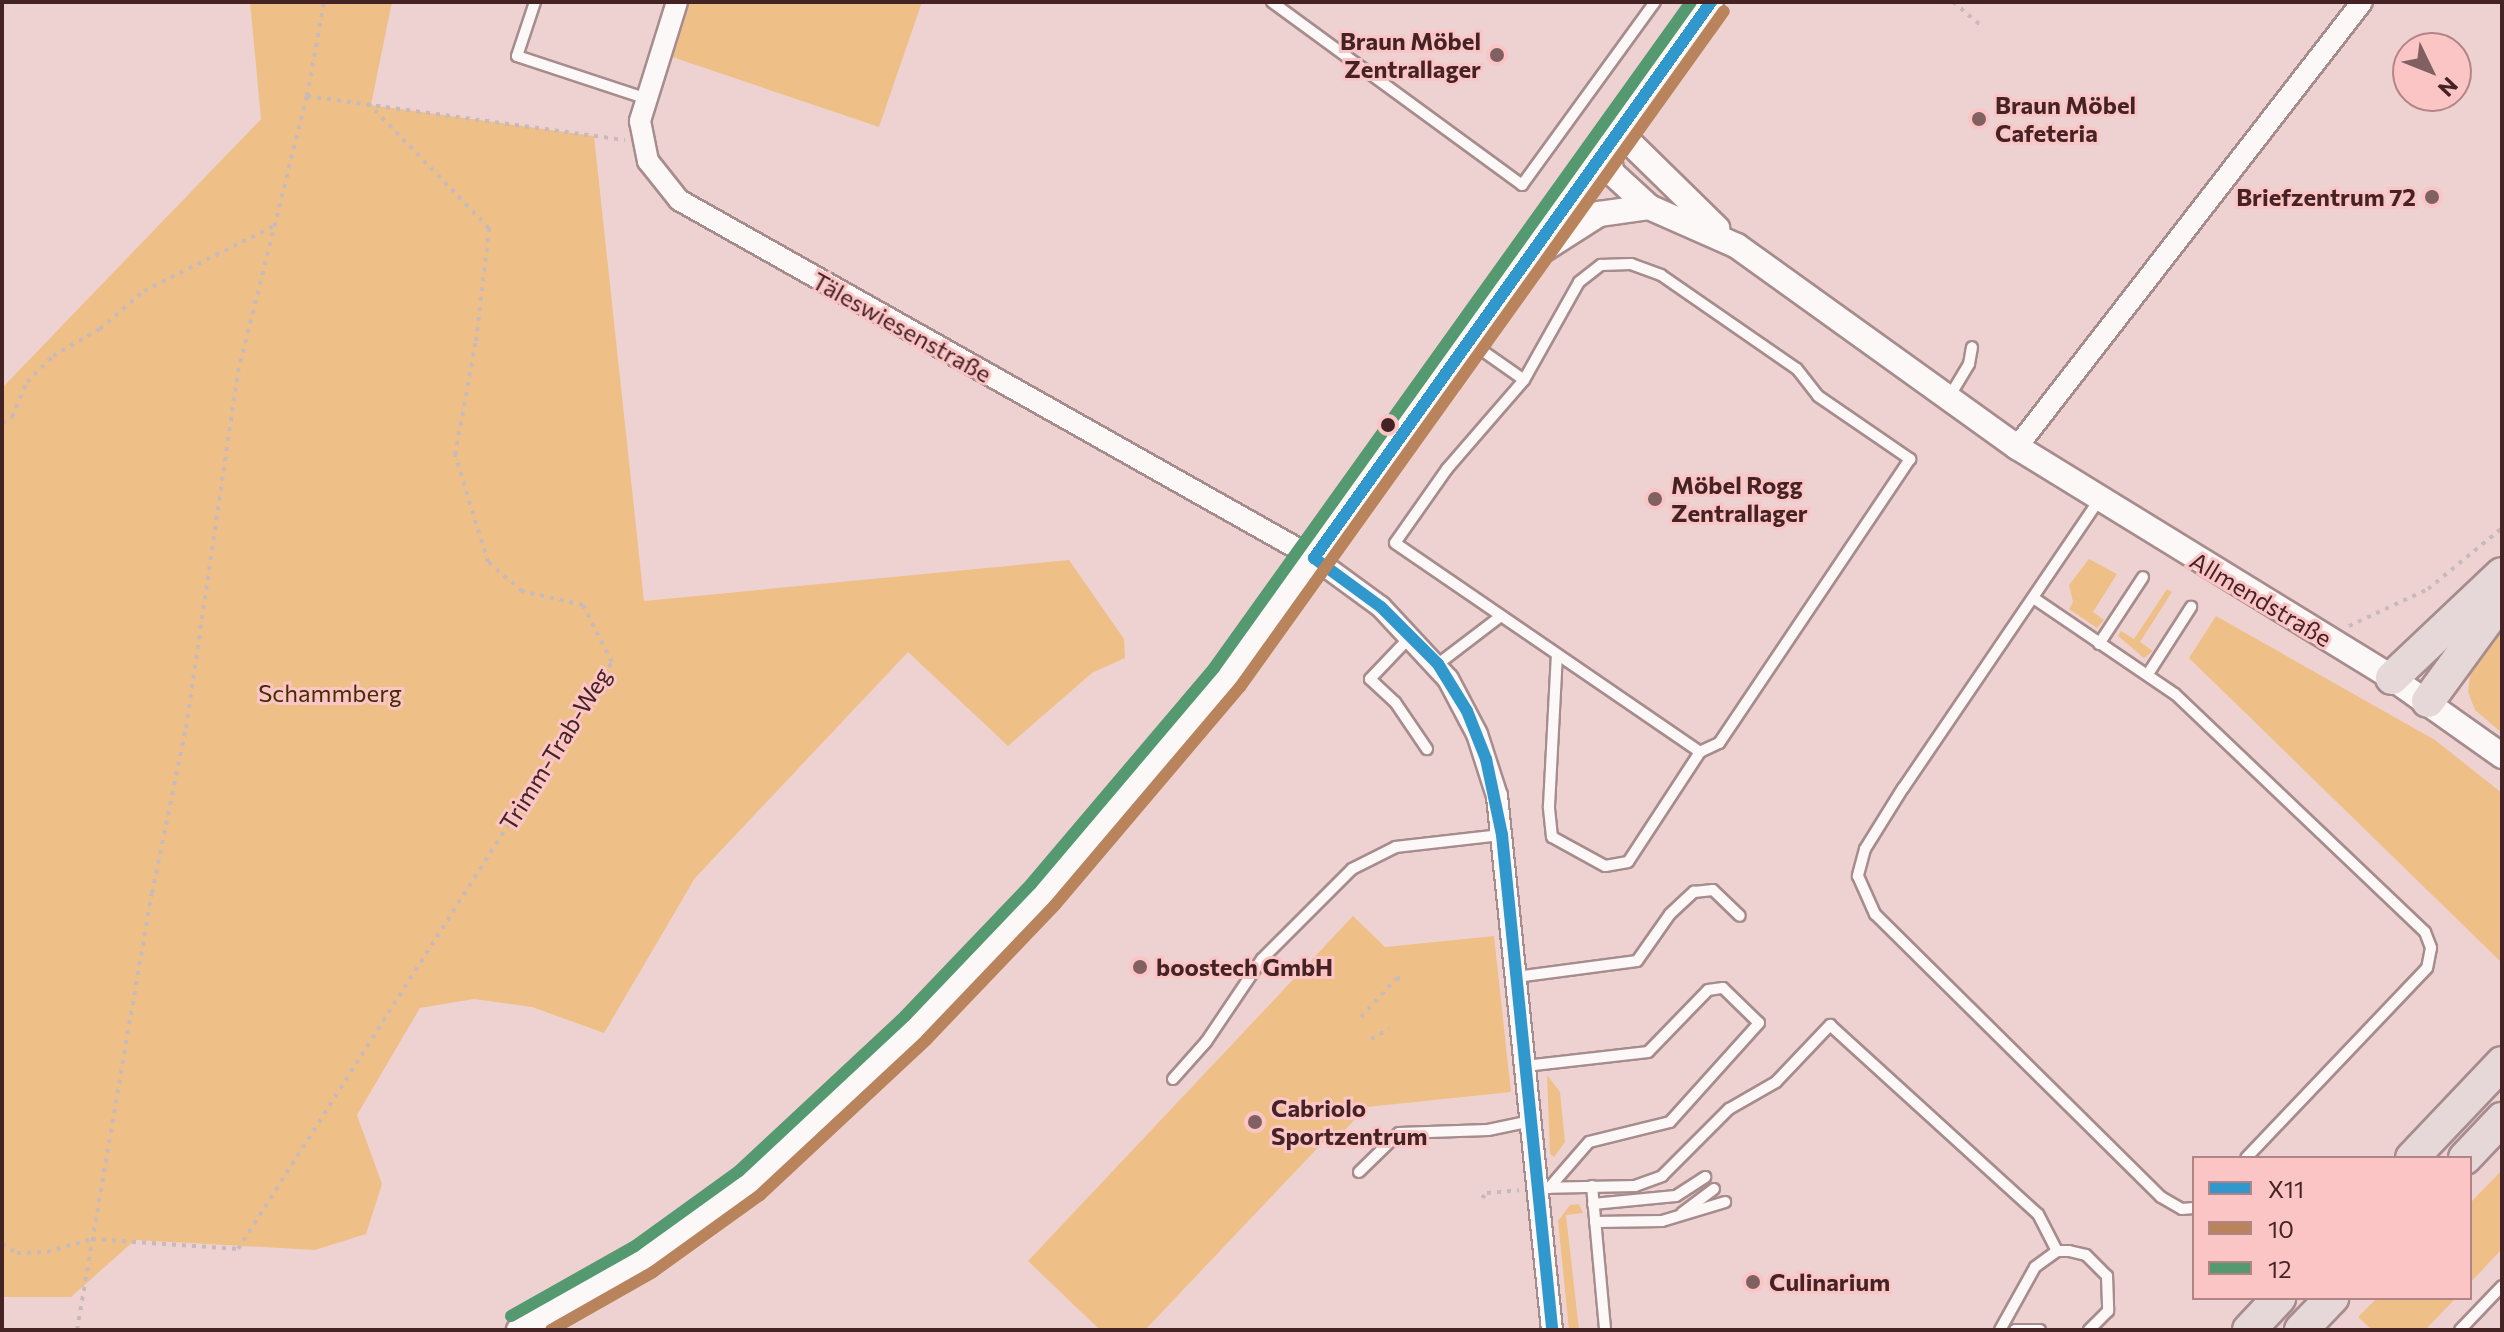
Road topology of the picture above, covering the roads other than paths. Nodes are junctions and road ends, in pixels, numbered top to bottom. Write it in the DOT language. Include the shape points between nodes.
graph roads {
  1 [pos="535,2"];
  2 [pos="677,2"];
  3 [pos="1272,2"];
  4 [pos="1655,2"];
  5 [pos="2362,2"];
  6 [pos="1701,5"];
  7 [pos="645,98"];
  8 [pos="1613,139"];
  9 [pos="1649,207"];
  10 [pos="1737,246"];
  11 [pos="1530,256"];
  12 [pos="1470,342"];
  13 [pos="1972,347"];
  14 [pos="1524,380"];
  15 [pos="1947,399"];
  16 [pos="2017,447"];
  17 [pos="2099,500"];
  18 [pos="1314,558"];
  19 [pos="2502,574"];
  20 [pos="2143,577"];
  21 [pos="2035,599"];
  22 [pos="2502,600"];
  23 [pos="2191,607"];
  24 [pos="1501,616"];
  25 [pos="1411,635"];
  26 [pos="2099,644"];
  27 [pos="1557,655"];
  28 [pos="1438,664"];
  29 [pos="2148,674"];
  30 [pos="2392,678"];
  31 [pos="2428,701"];
  32 [pos="1427,749"];
  33 [pos="1700,752"];
  34 [pos="2502,756"];
  35 [pos="1502,835"];
  36 [pos="1740,916"];
  37 [pos="1516,977"];
  38 [pos="2502,1063"];
  39 [pos="1525,1066"];
  40 [pos="1173,1079"];
  41 [pos="2502,1119"];
  42 [pos="1531,1121"];
  43 [pos="2248,1156"];
  44 [pos="2414,1156"];
  45 [pos="2467,1156"];
  46 [pos="1359,1172"];
  47 [pos="1705,1177"];
  48 [pos="1592,1186"];
  49 [pos="1543,1188"];
  50 [pos="1714,1189"];
  51 [pos="1725,1202"];
  52 [pos="1593,1204"];
  53 [pos="2192,1208"];
  54 [pos="1681,1214"];
  55 [pos="1595,1222"];
  56 [pos="2057,1251"];
  57 [pos="2502,1286"];
  58 [pos="2277,1300"];
  59 [pos="2330,1300"];
  60 [pos="519,1330"];
  61 [pos="1552,1330"];
  62 [pos="1605,1330"];
  63 [pos="2000,1330"];
  64 [pos="2015,1330"];
  65 [pos="2040,1330"];
  66 [pos="2089,1330"];
  67 [pos="2249,1330"];
  68 [pos="2301,1330"];
  69 [pos="2460,1330"];
  1 -- 7 [label="lane" via="517,56"];
  2 -- 7 [label="street"];
  3 -- 4 [label="lane" via="1522,185"];
  5 -- 16 [label="street"];
  6 -- 8 [label="street"];
  7 -- 18 [label="street, Täleswiesenstraße" via="642,142 667,189 696,212"];
  8 -- 9 [label="street, Allmendstraße" via="1611,172"];
  8 -- 10 [label="street, Allmendstraße"];
  8 -- 11 [label="street"];
  9 -- 10 [label="street, Allmendstraße"];
  9 -- 11 [label="street" via="1599,214"];
  10 -- 15 [label="street, Allmendstraße"];
  11 -- 12 [label="street"];
  12 -- 14 [label="lane"];
  12 -- 18 [label="street"];
  13 -- 15 [label="lane" via="1969,364"];
  14 -- 24 [label="lane" via="1447,469 1395,543"];
  14 -- 33 [label="lane" via="1579,282 1601,265 1631,264 1661,275 1797,369 1818,396 1910,459 1719,743"];
  15 -- 16 [label="street, Allmendstraße"];
  16 -- 17 [label="street, Allmendstraße"];
  17 -- 21 [label="lane"];
  17 -- 30 [label="street, Allmendstraße"];
  18 -- 25 [label="street, Täleswiesenstraße" via="1360,589"];
  18 -- 60 [label="street" via="1227,678 1101,830 984,958 852,1090 701,1219 620,1274"];
  19 -- 30 [label="highway"];
  20 -- 26 [label="lane"];
  21 -- 26 [label="lane"];
  21 -- 53 [label="lane" via="2012,622 1903,788 1865,849 1858,876 1875,914 2161,1197 2182,1209"];
  22 -- 31 [label="highway"];
  23 -- 29 [label="lane"];
  24 -- 27 [label="lane"];
  24 -- 28 [label="lane"];
  25 -- 28 [label="street, Täleswiesenstraße"];
  25 -- 32 [label="lane" via="1370,679 1395,702"];
  26 -- 29 [label="lane"];
  27 -- 33 [label="lane"];
  27 -- 33 [label="lane" via="1552,837 1605,866 1628,862"];
  28 -- 35 [label="street, Täleswiesenstraße" via="1482,746"];
  29 -- 43 [label="lane" via="2425,932 2431,948 2427,968"];
  30 -- 31 [label="street, Allmendstraße"];
  31 -- 34 [label="street, Allmendstraße"];
  35 -- 37 [label="street, Täleswiesenstraße"];
  35 -- 40 [label="lane" via="1396,847 1352,869 1262,959 1206,1042"];
  36 -- 37 [label="lane" via="1713,890 1694,892 1670,914 1637,961"];
  37 -- 39 [label="street, Täleswiesenstraße"];
  38 -- 44 [label="highway"];
  39 -- 42 [label="street, Täleswiesenstraße"];
  39 -- 49 [label="lane" via="1648,1052 1708,990 1723,988 1759,1023 1670,1122 1589,1142"];
  41 -- 45 [label="highway"];
  42 -- 46 [label="lane" via="1488,1130 1399,1133"];
  42 -- 49 [label="street, Täleswiesenstraße"];
  47 -- 52 [label="lane" via="1676,1196"];
  48 -- 49 [label="lane"];
  48 -- 52 [label="lane"];
  48 -- 56 [label="lane" via="1635,1186 1662,1176 1729,1109 1776,1082 1830,1025 2038,1214"];
  49 -- 61 [label="street, Täleswiesenstraße"];
  50 -- 54 [label="lane"];
  51 -- 54 [label="lane"];
  52 -- 55 [label="lane"];
  54 -- 55 [label="lane" via="1662,1221"];
  55 -- 62 [label="lane"];
  56 -- 63 [label="lane" via="2035,1267"];
  56 -- 66 [label="lane" via="2086,1255 2107,1276 2108,1311"];
  57 -- 69 [label="lane"];
  58 -- 67 [label="highway"];
  59 -- 68 [label="highway"];
  64 -- 65 [label="lane"];
}
